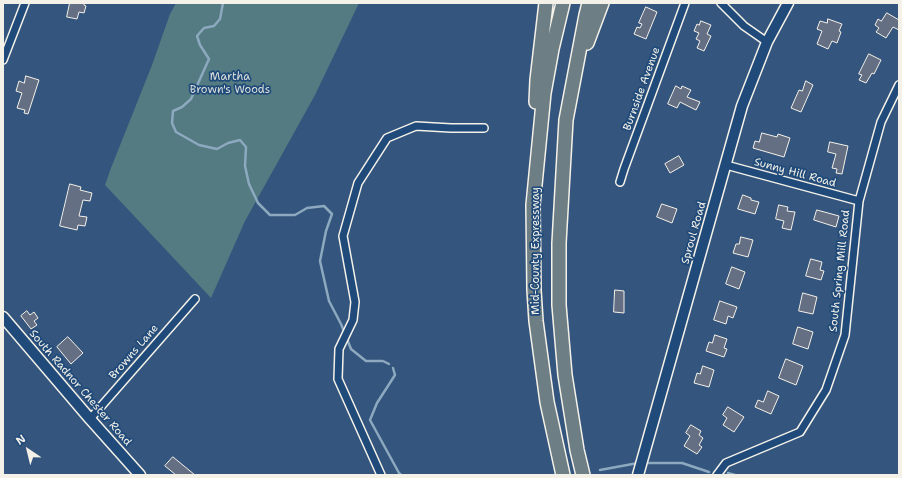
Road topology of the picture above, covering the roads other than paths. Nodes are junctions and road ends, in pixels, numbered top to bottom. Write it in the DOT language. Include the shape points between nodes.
graph roads {
  1 [pos="25,3"];
  2 [pos="546,3"];
  3 [pos="563,3"];
  4 [pos="589,3"];
  5 [pos="602,3"];
  6 [pos="685,3"];
  7 [pos="721,3"];
  8 [pos="788,3"];
  9 [pos="767,42"];
  10 [pos="3,60"];
  11 [pos="899,85"];
  12 [pos="566,120"];
  13 [pos="484,128"];
  14 [pos="726,165"];
  15 [pos="620,182"];
  16 [pos="859,201"];
  17 [pos="533,205"];
  18 [pos="195,299"];
  19 [pos="3,317"];
  20 [pos="90,419"];
  21 [pos="639,472"];
  22 [pos="140,475"];
  23 [pos="381,475"];
  24 [pos="563,475"];
  25 [pos="583,475"];
  26 [pos="717,475"];
  1 -- 10 [label="street"];
  2 -- 17 [label="highway" via="537,80"];
  3 -- 17 [label="highway, Mid-County Expressway" via="544,93"];
  4 -- 12 [label="highway, Mid-County Expressway"];
  5 -- 12 [label="highway" via="588,41"];
  6 -- 15 [label="street, Burnside Avenue"];
  7 -- 9 [label="street" via="744,26"];
  8 -- 9 [label="main road, Sproul Road"];
  9 -- 14 [label="main road, Sproul Road" via="742,106"];
  11 -- 16 [label="street, South Spring Mill Road" via="881,122"];
  12 -- 25 [label="highway, Mid-County Expressway" via="559,243 559,305 565,375"];
  13 -- 23 [label="street" via="416,126 387,138 358,183 343,236 355,302 353,320 339,349 338,379"];
  14 -- 16 [label="street, Sunny Hill Road"];
  14 -- 21 [label="main road, Sproul Road"];
  16 -- 26 [label="street, South Spring Mill Road" via="845,335 826,390 800,432 726,463"];
  17 -- 24 [label="highway, Mid-County Expressway" via="536,321 547,402"];
  18 -- 20 [label="street, Browns Lane"];
  19 -- 20 [label="main road, South Radnor Chester Road"];
  20 -- 22 [label="main road, South Radnor Chester Road"];
}
